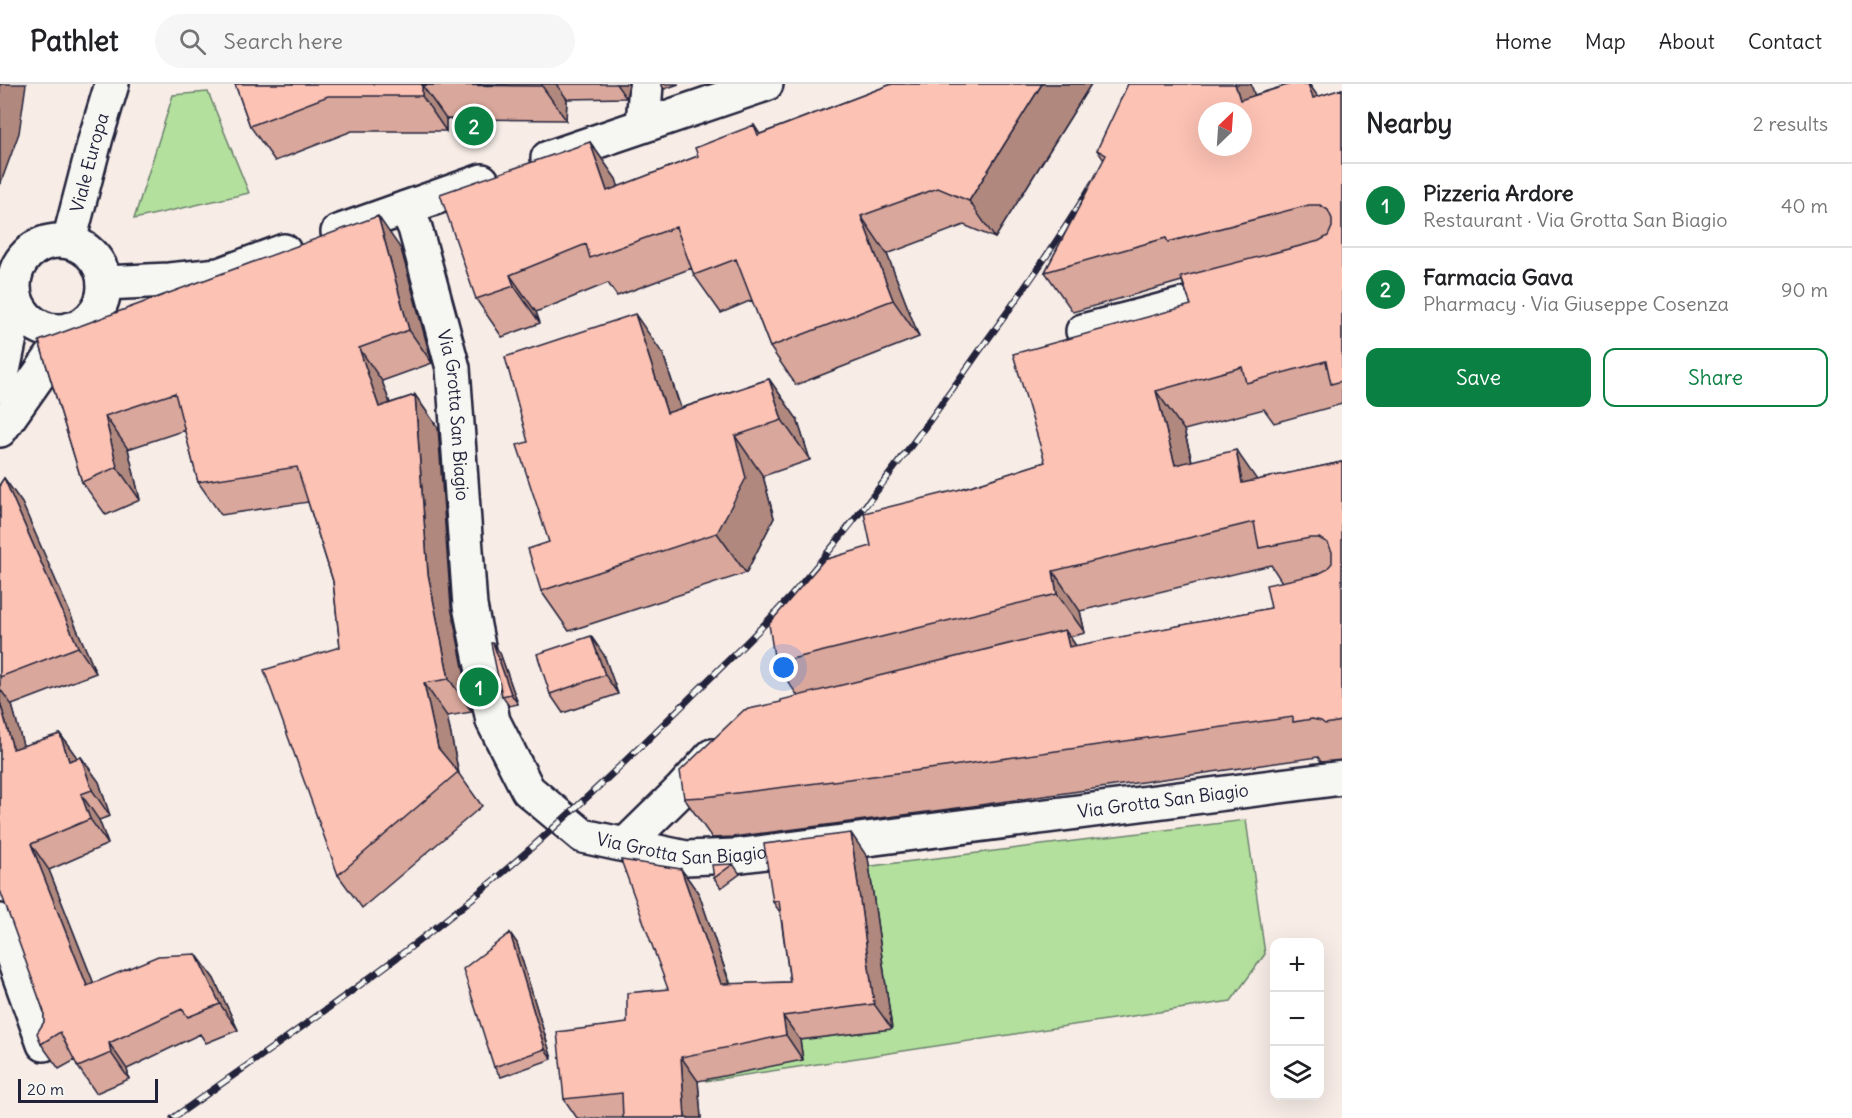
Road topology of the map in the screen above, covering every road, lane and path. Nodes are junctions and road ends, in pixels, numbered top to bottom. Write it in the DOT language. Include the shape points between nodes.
graph roads {
  1 [pos="112,84"];
  2 [pos="646,84"];
  3 [pos="766,84"];
  4 [pos="643,125"];
  5 [pos="406,208"];
  6 [pos="69,241"];
  7 [pos="104,283"];
  8 [pos="1263,284"];
  9 [pos="10,301"];
  10 [pos="70,329"];
  11 [pos="1083,331"];
  12 [pos="0,385"];
  13 [pos="0,430"];
  14 [pos="743,739"];
  15 [pos="1342,778"];
  16 [pos="625,845"];
  17 [pos="0,921"];
  18 [pos="44,1044"];
  1 -- 6 [label="street, Viale Europa"];
  2 -- 4 [label="street"];
  3 -- 4 [label="street"];
  4 -- 5 [label="street"];
  5 -- 7 [label="street" via="219,274"];
  5 -- 16 [label="street, Via Grotta San Biagio" via="453,368 470,606 494,721 528,790 583,836"];
  6 -- 7 [label="street" via="94,256"];
  6 -- 9 [label="street" via="40,244 29,252 14,276"];
  7 -- 10 [label="street" via="95,313 85,323"];
  8 -- 11 [label="street"];
  9 -- 10 [label="street" via="40,327"];
  9 -- 12 [label="street"];
  10 -- 13 [label="street"];
  14 -- 16 [label="street" via="712,756"];
  15 -- 16 [label="street, Via Grotta San Biagio" via="735,856 686,858"];
  17 -- 18 [label="street"];
}
